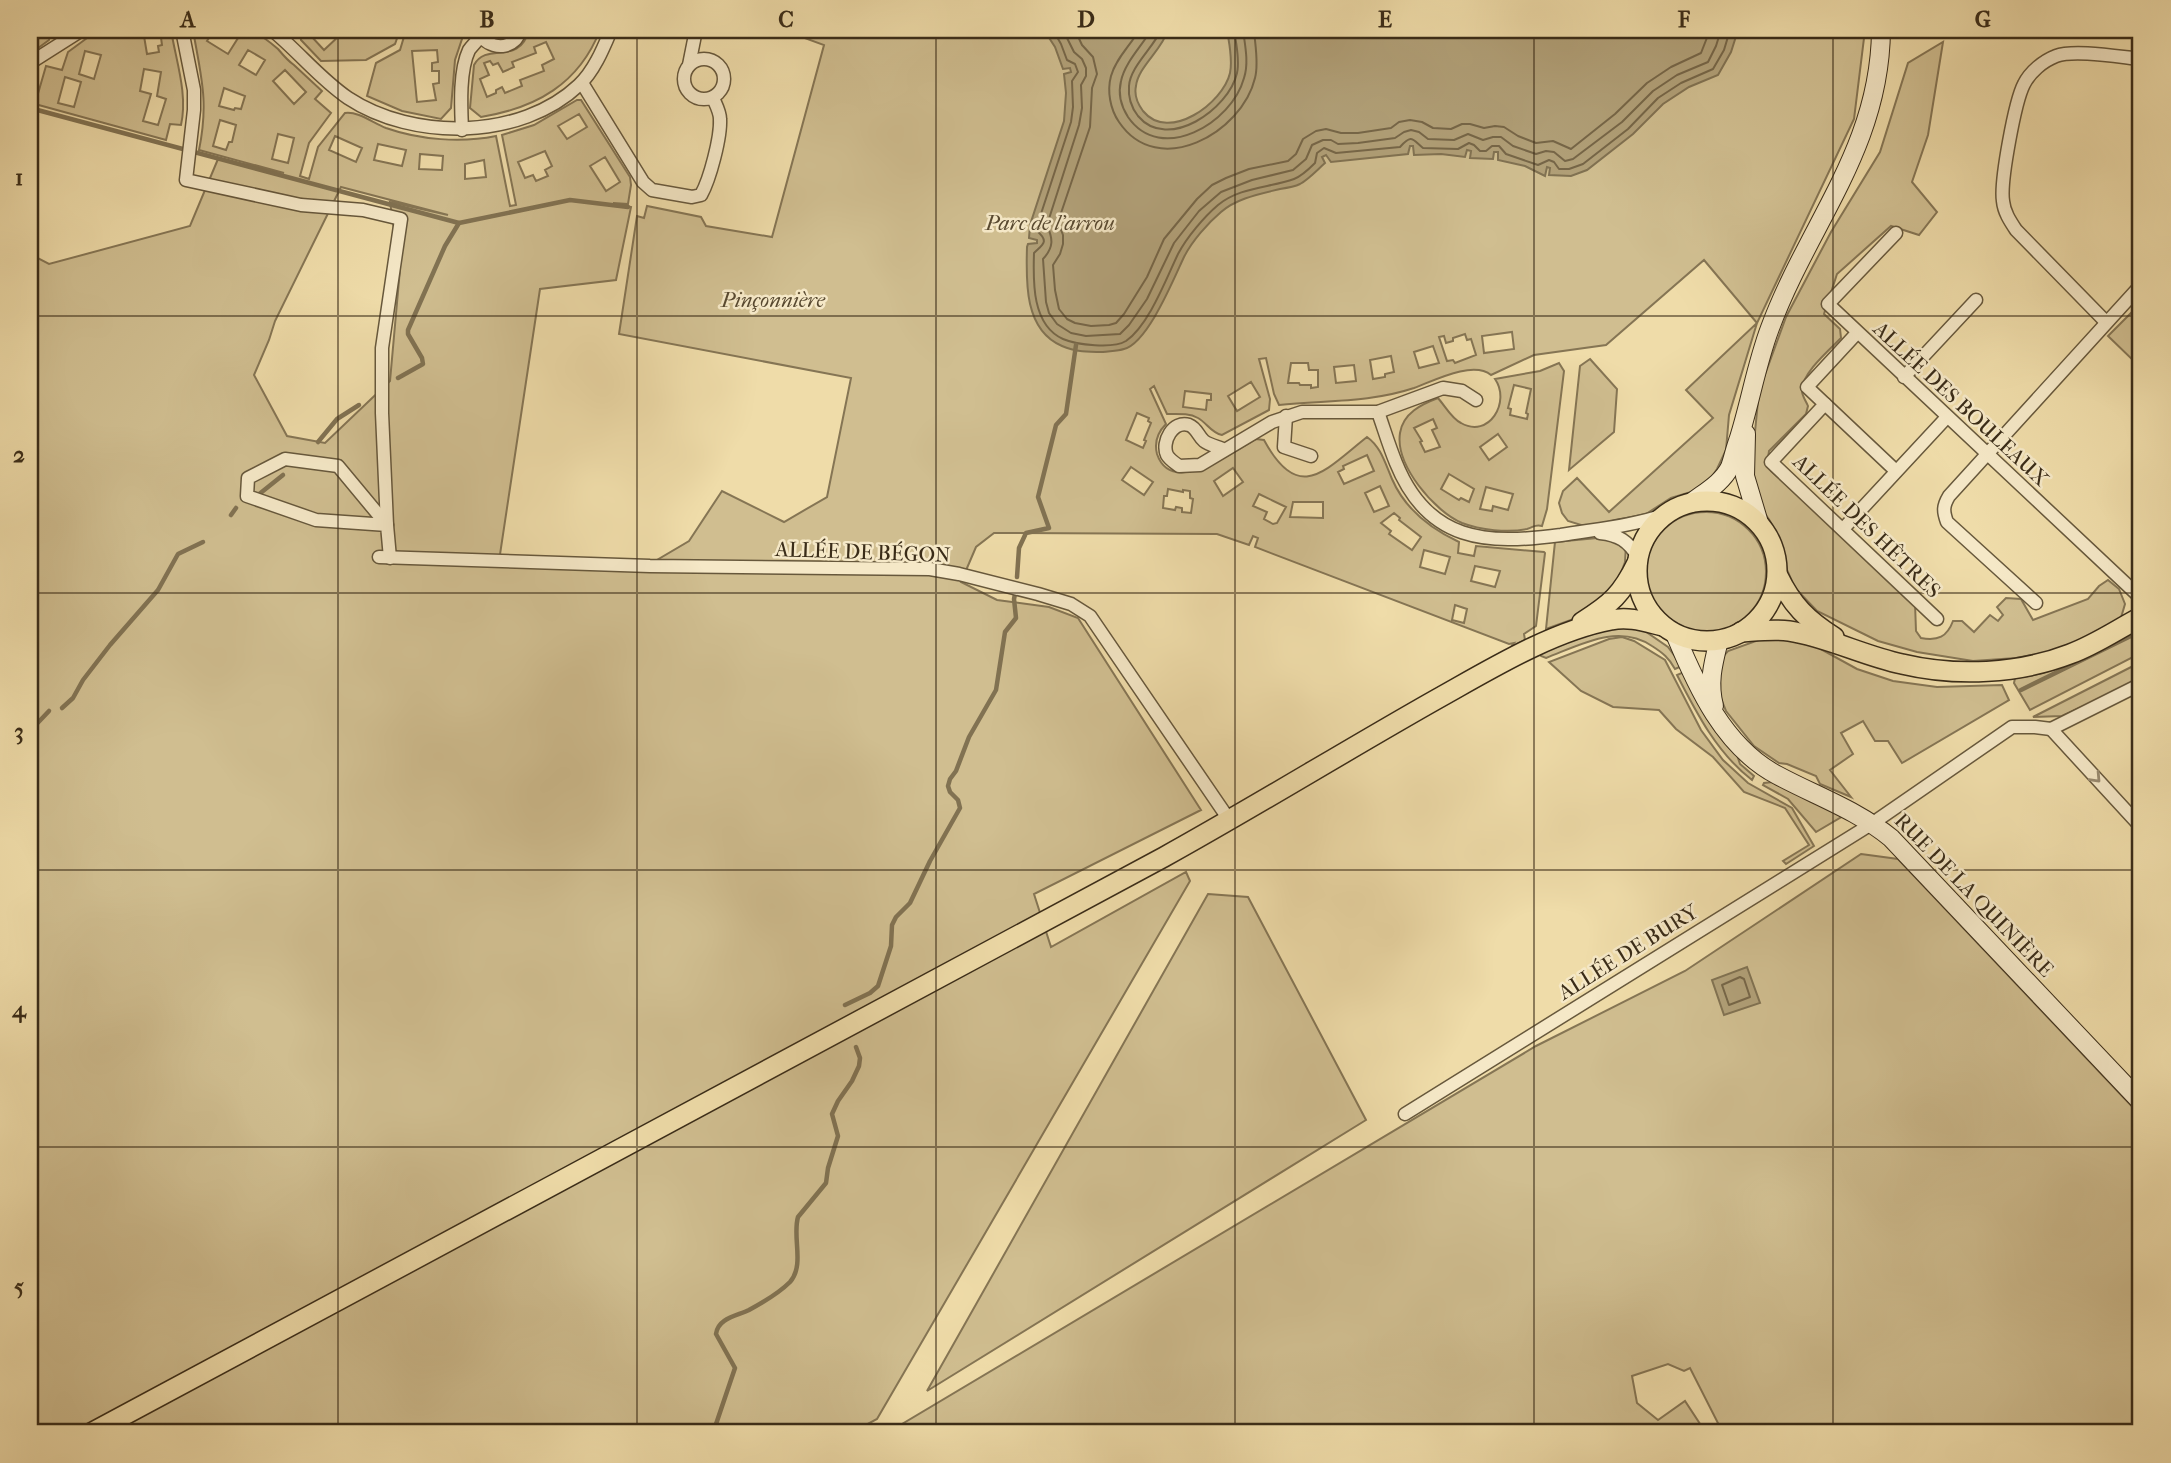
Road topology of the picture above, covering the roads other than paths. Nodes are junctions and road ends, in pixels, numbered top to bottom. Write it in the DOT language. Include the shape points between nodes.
graph roads {
  1 [pos="182,30"];
  2 [pos="272,30"];
  3 [pos="521,30"];
  4 [pos="611,30"];
  5 [pos="696,30"];
  6 [pos="1881,30"];
  7 [pos="74,32"];
  8 [pos="479,33"];
  9 [pos="287,34"];
  10 [pos="2141,59"];
  11 [pos="30,63"];
  12 [pos="689,65"];
  13 [pos="582,83"];
  14 [pos="713,98"];
  15 [pos="462,130"];
  16 [pos="1896,233"];
  17 [pos="2141,286"];
  18 [pos="1976,300"];
  19 [pos="2106,322"];
  20 [pos="1857,333"];
  21 [pos="1905,377"];
  22 [pos="1476,400"];
  23 [pos="1825,404"];
  24 [pos="1378,412"];
  25 [pos="1747,414"];
  26 [pos="1286,416"];
  27 [pos="1947,417"];
  28 [pos="1225,450"];
  29 [pos="1988,455"];
  30 [pos="1311,456"];
  31 [pos="1896,471"];
  32 [pos="1691,503"];
  33 [pos="1667,514"];
  34 [pos="1759,523"];
  35 [pos="387,525"];
  36 [pos="1843,529"];
  37 [pos="1579,532"];
  38 [pos="1638,559"];
  39 [pos="1777,576"];
  40 [pos="2141,598"];
  41 [pos="2036,603"];
  42 [pos="2141,617"];
  43 [pos="1937,619"];
  44 [pos="1669,630"];
  45 [pos="1741,632"];
  46 [pos="1561,636"];
  47 [pos="1719,640"];
  48 [pos="1860,651"];
  49 [pos="2141,684"];
  50 [pos="1721,722"];
  51 [pos="2052,729"];
  52 [pos="1230,821"];
  53 [pos="1872,823"];
  54 [pos="2141,827"];
  55 [pos="2138,1091"];
  56 [pos="1405,1114"];
  57 [pos="91,1433"];
  1 -- 35 [label="street" via="194,90 186,180 301,205 363,210 401,219 382,348"];
  2 -- 9 [label="street"];
  3 -- 8 [label="street" via="516,40 504,46 491,45"];
  4 -- 13 [label="street"];
  5 -- 12 [label="street"];
  6 -- 25 [label="street" via="1874,96 1864,131 1784,294 1756,369"];
  7 -- 11 [label="street"];
  8 -- 15 [label="street" via="464,65"];
  9 -- 15 [label="street" via="307,63 348,98 394,120"];
  10 -- 19 [label="street" via="2070,53 2033,72 2018,101 2002,184 2007,216 2016,230"];
  12 -- 14 [label="street" via="683,78 687,92 699,99"];
  12 -- 14 [label="street" via="701,59 715,62 724,73 723,87"];
  13 -- 14 [label="street" via="643,182 652,190 692,197 701,195 706,186 720,130"];
  13 -- 15 [label="street" via="565,98 521,118"];
  16 -- 20 [label="street, ALLÉE DES BOULEAUX" via="1828,304"];
  17 -- 19 [label="street"];
  18 -- 21 [label="street"];
  19 -- 29 [label="street"];
  20 -- 21 [label="street, ALLÉE DES BOULEAUX"];
  20 -- 23 [label="street" via="1807,387"];
  21 -- 27 [label="street, ALLÉE DES BOULEAUX"];
  22 -- 24 [label="street" via="1462,391 1443,388"];
  23 -- 31 [label="street"];
  23 -- 36 [label="street, ALLÉE DES HÊTRES" via="1771,461"];
  24 -- 26 [label="street"];
  24 -- 37 [label="street" via="1396,465 1420,503 1444,524 1488,540"];
  25 -- 32 [label="street" via="1730,467"];
  25 -- 34 [label="street" via="1745,476"];
  26 -- 28 [label="street"];
  26 -- 30 [label="street" via="1284,447"];
  27 -- 29 [label="street, ALLÉE DES BOULEAUX"];
  27 -- 31 [label="street"];
  28 -- 28 [label="street" via="1200,465 1179,466 1167,457 1165,443 1180,425 1189,425 1204,441"];
  29 -- 40 [label="street, ALLÉE DES BOULEAUX"];
  29 -- 41 [label="street" via="1949,496 1943,511 1947,522"];
  31 -- 36 [label="street"];
  32 -- 33 [label="main road"];
  32 -- 34 [label="main road" via="1728,504"];
  33 -- 37 [label="street"];
  33 -- 38 [label="main road" via="1648,533"];
  34 -- 39 [label="main road" via="1774,547"];
  35 -- 35 [label="street" via="316,520 247,496 248,478 285,459 338,466"];
  35 -- 52 [label="street, ALLÉE DE BÉGON" via="384,557 930,569 1071,604 1090,616"];
  36 -- 43 [label="street, ALLÉE DES HÊTRES"];
  37 -- 38 [label="street" via="1613,534 1626,541"];
  38 -- 44 [label="main road" via="1642,597"];
  38 -- 46 [label="main road" via="1616,597"];
  39 -- 45 [label="main road" via="1770,603 1753,625"];
  39 -- 48 [label="main road" via="1810,621"];
  42 -- 48 [label="main road" via="2073,653 2009,669 1938,671"];
  44 -- 46 [label="main road" via="1626,618"];
  44 -- 47 [label="main road" via="1704,641"];
  44 -- 50 [label="street, RUE DE LA QUINIÈRE"];
  45 -- 47 [label="main road"];
  45 -- 48 [label="main road" via="1786,631"];
  46 -- 52 [label="main road" via="1492,668"];
  47 -- 50 [label="street, RUE DE LA QUINIÈRE" via="1710,689"];
  49 -- 51 [label="street"];
  50 -- 53 [label="street, RUE DE LA QUINIÈRE" via="1758,763"];
  51 -- 53 [label="street, ALLÉE DE BURY" via="2012,727"];
  51 -- 54 [label="street, one-way"];
  52 -- 57 [label="main road"];
  53 -- 55 [label="street, RUE DE LA QUINIÈRE"];
  53 -- 56 [label="street, ALLÉE DE BURY"];
}
